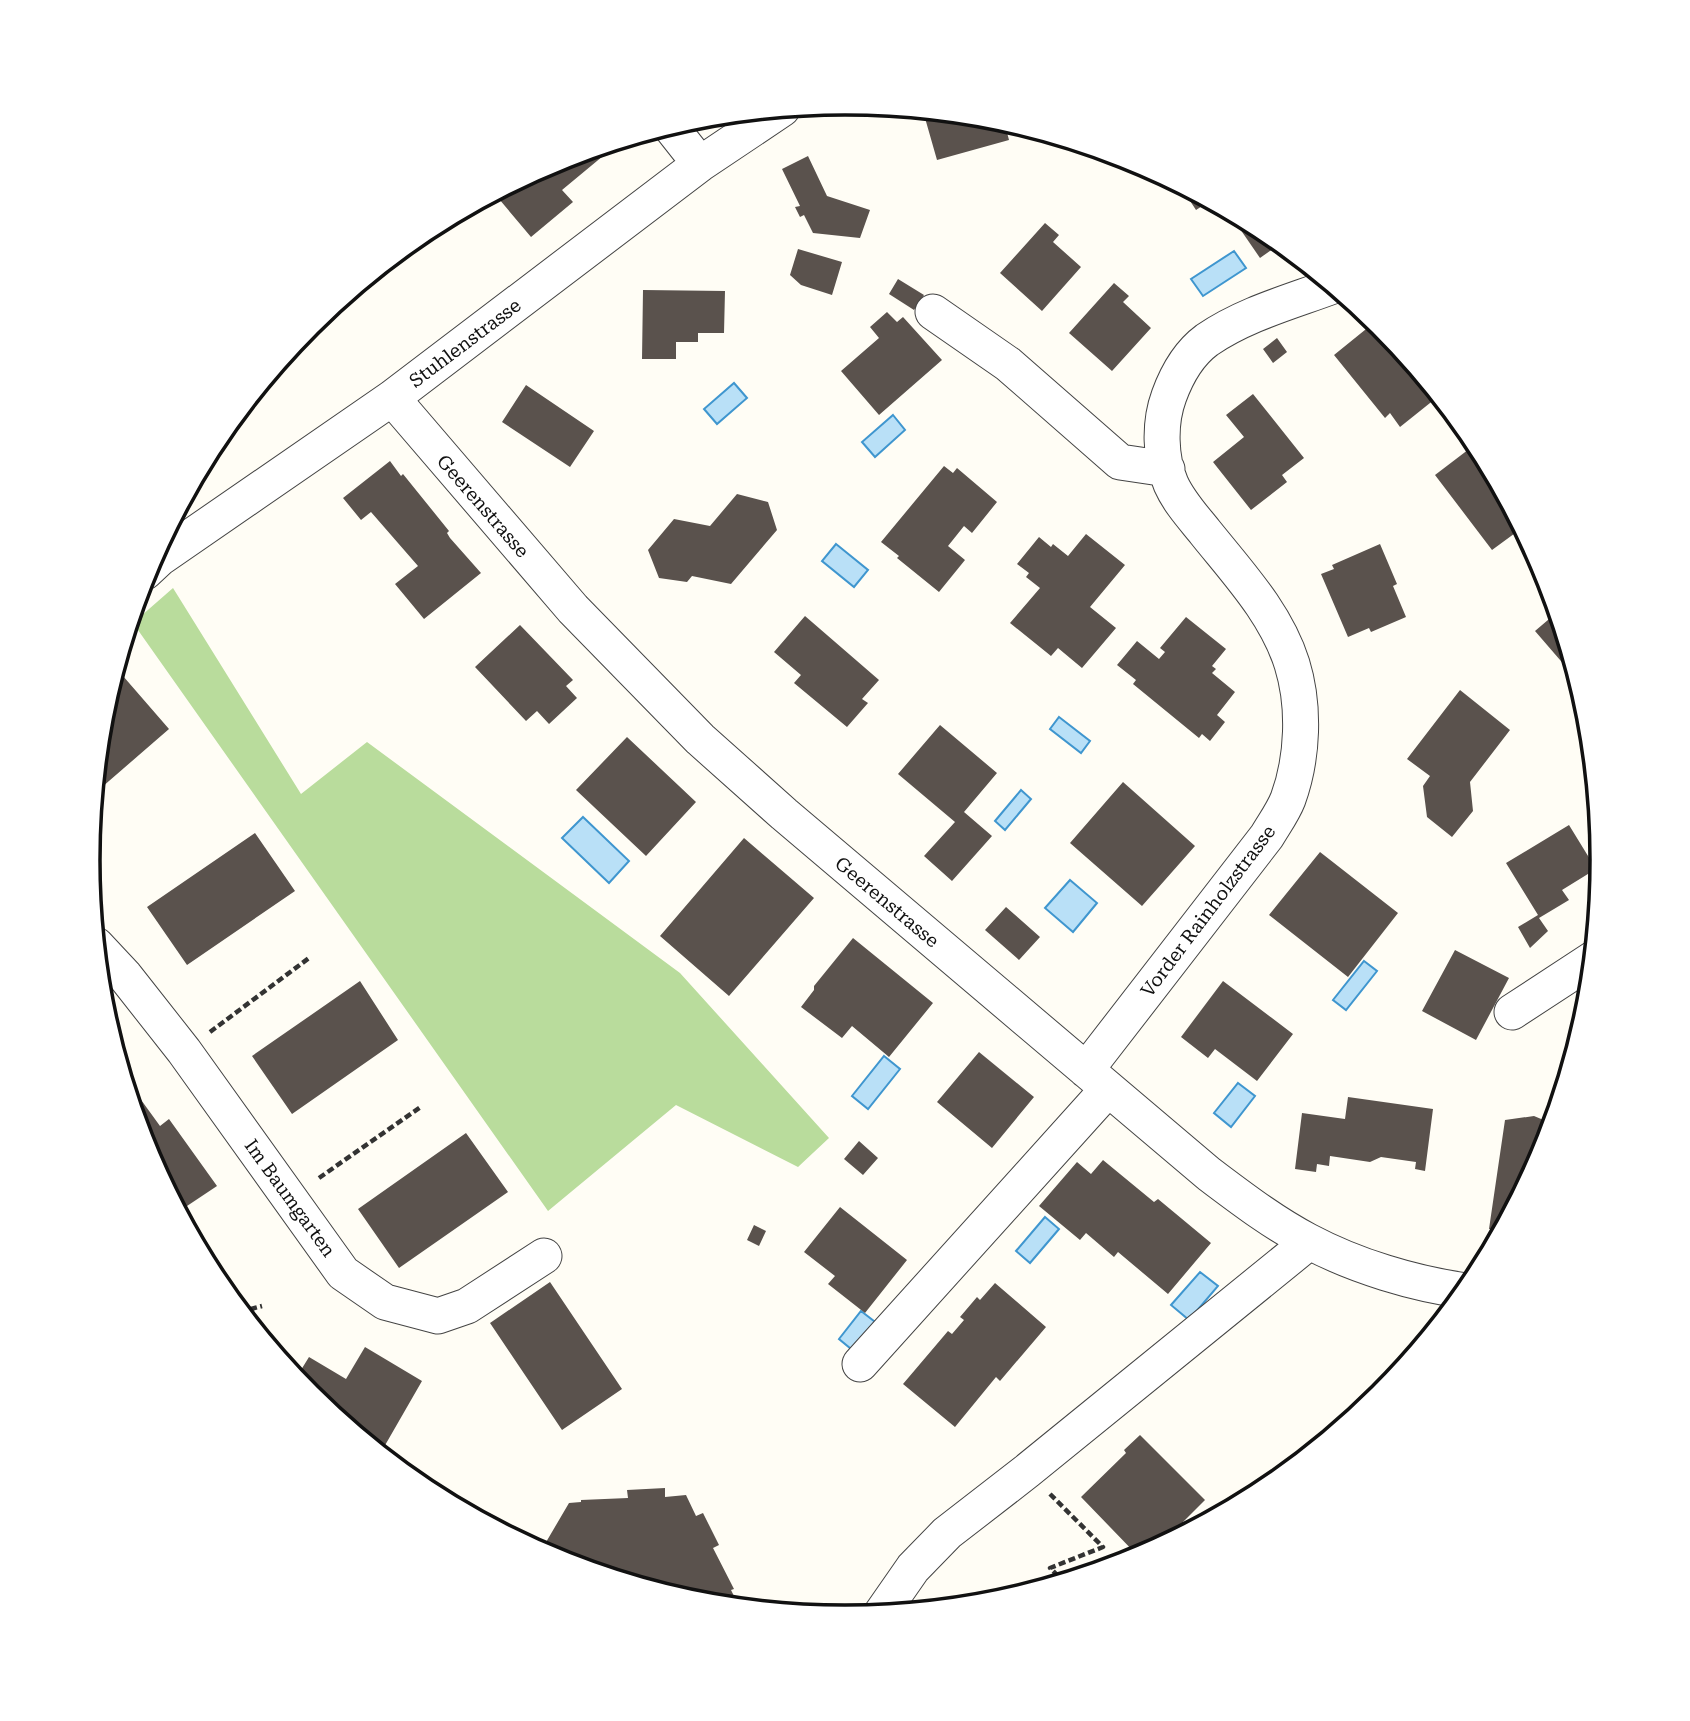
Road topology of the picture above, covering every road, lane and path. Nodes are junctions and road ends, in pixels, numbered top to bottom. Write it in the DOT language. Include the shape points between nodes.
graph roads {
  1 [pos="765,120"];
  2 [pos="677,135"];
  3 [pos="700,164"];
  4 [pos="1323,290"];
  5 [pos="933,312"];
  6 [pos="391,398"];
  7 [pos="1167,469"];
  8 [pos="166,554"];
  9 [pos="106,955"];
  10 [pos="309,958"];
  11 [pos="1583,966"];
  12 [pos="1512,1012"];
  13 [pos="184,1051"];
  14 [pos="1097,1080"];
  15 [pos="422,1106"];
  16 [pos="289,1199"];
  17 [pos="1309,1242"];
  18 [pos="544,1256"];
  19 [pos="1455,1288"];
  20 [pos="262,1306"];
  21 [pos="250,1309"];
  22 [pos="860,1364"];
  23 [pos="1054,1498"];
  24 [pos="1056,1574"];
  25 [pos="888,1604"];
  1 -- 3 [label="street, Stuhlenstrasse"];
  2 -- 3 [label="street"];
  3 -- 6 [label="street, Stuhlenstrasse"];
  4 -- 7 [label="street, Vorder Rainholzstrasse" via="1241,320 1191,355 1167,402 1162,441"];
  5 -- 7 [label="street" via="1008,364 1120,462"];
  6 -- 8 [label="street, Stuhlenstrasse"];
  6 -- 14 [label="street, Geerenstrasse" via="573,609 700,739"];
  7 -- 14 [label="street, Vorder Rainholzstrasse" via="1182,502 1276,625 1292,664 1300,714 1298,758 1288,800 1267,836"];
  9 -- 13 [label="street, Im Baumgarten"];
  10 -- 13 [label="path"];
  11 -- 12 [label="street"];
  13 -- 16 [label="street, Im Baumgarten"];
  14 -- 17 [label="street, Geerenstrasse" via="1209,1174"];
  14 -- 22 [label="street, Vorder Rainholzstrasse"];
  15 -- 16 [label="path"];
  16 -- 18 [label="street, Im Baumgarten" via="343,1273 385,1302 438,1316 467,1306"];
  17 -- 19 [label="street, Geerenstrasse" via="1385,1273"];
  17 -- 25 [label="street" via="947,1533 913,1568"];
  20 -- 21 [label="path"];
  23 -- 24 [label="path" via="1104,1547 1050,1568"];
}
